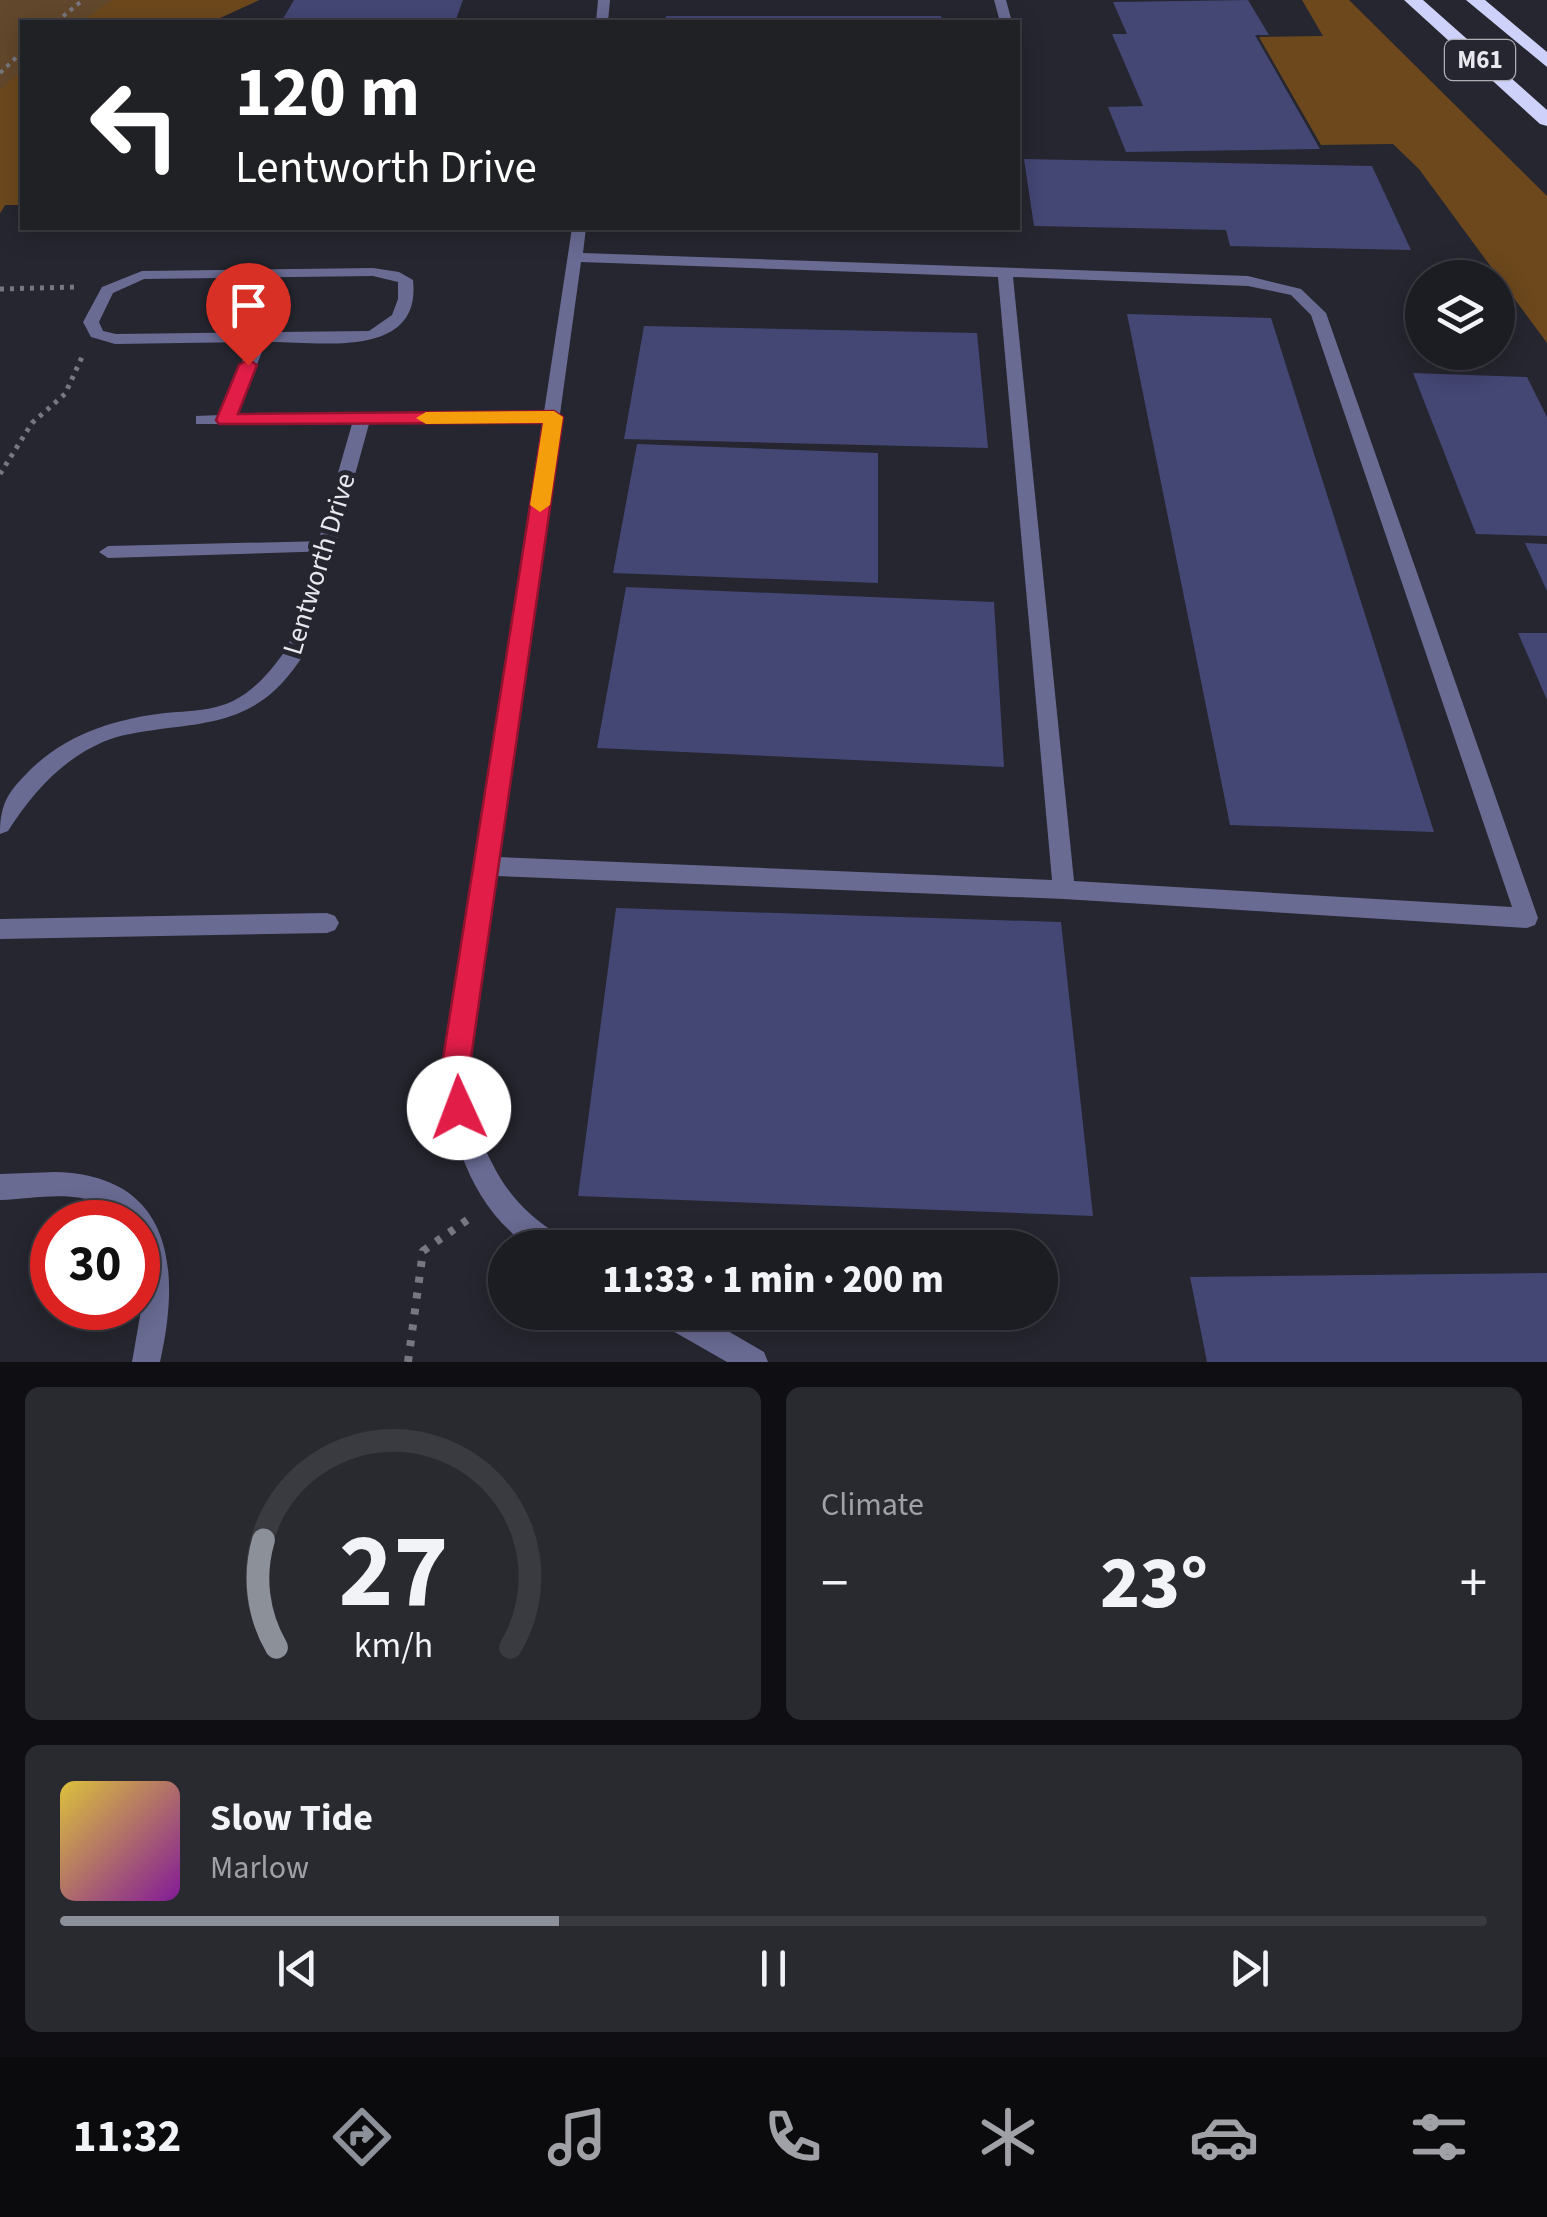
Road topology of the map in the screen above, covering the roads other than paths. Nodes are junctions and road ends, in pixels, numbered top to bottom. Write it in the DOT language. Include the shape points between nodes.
graph roads {
  1 [pos="1414,0"];
  2 [pos="1475,0"];
  3 [pos="1547,62"];
  4 [pos="1547,120"];
  5 [pos="579,230"];
  6 [pos="576,257"];
  7 [pos="1005,273"];
  8 [pos="260,338"];
  9 [pos="554,417"];
  10 [pos="362,418"];
  11 [pos="202,420"];
  12 [pos="226,420"];
  13 [pos="327,548"];
  14 [pos="108,552"];
  15 [pos="0,825"];
  16 [pos="486,866"];
  17 [pos="1064,890"];
  18 [pos="327,923"];
  19 [pos="0,930"];
  20 [pos="0,1187"];
  21 [pos="524,1230"];
  22 [pos="698,1330"];
  23 [pos="146,1362"];
  24 [pos="754,1362"];
  1 -- 4 [label="highway, M61"];
  2 -- 3 [label="highway, M61"];
  5 -- 6 [label="street"];
  6 -- 7 [label="street"];
  6 -- 9 [label="street"];
  7 -- 17 [label="street"];
  7 -- 17 [label="street" via="1248,281 1296,292 1318,312 1527,918"];
  8 -- 8 [label="street" via="106,338 91,322 107,290 127,278 155,274 384,273 405,280 399,320 382,333"];
  8 -- 12 [label="street"];
  9 -- 10 [label="street"];
  9 -- 16 [label="street"];
  10 -- 12 [label="street"];
  10 -- 13 [label="street, Lentworth Drive"];
  11 -- 12 [label="street"];
  13 -- 14 [label="street"];
  13 -- 15 [label="street, Lentworth Drive" via="298,650 259,695 196,721 97,736 38,773"];
  16 -- 17 [label="street"];
  16 -- 21 [label="street" via="456,1065 459,1108 475,1162"];
  18 -- 19 [label="street"];
  20 -- 23 [label="street" via="77,1186 108,1194 130,1212 150,1240 160,1271"];
  22 -- 24 [label="street"];
}
